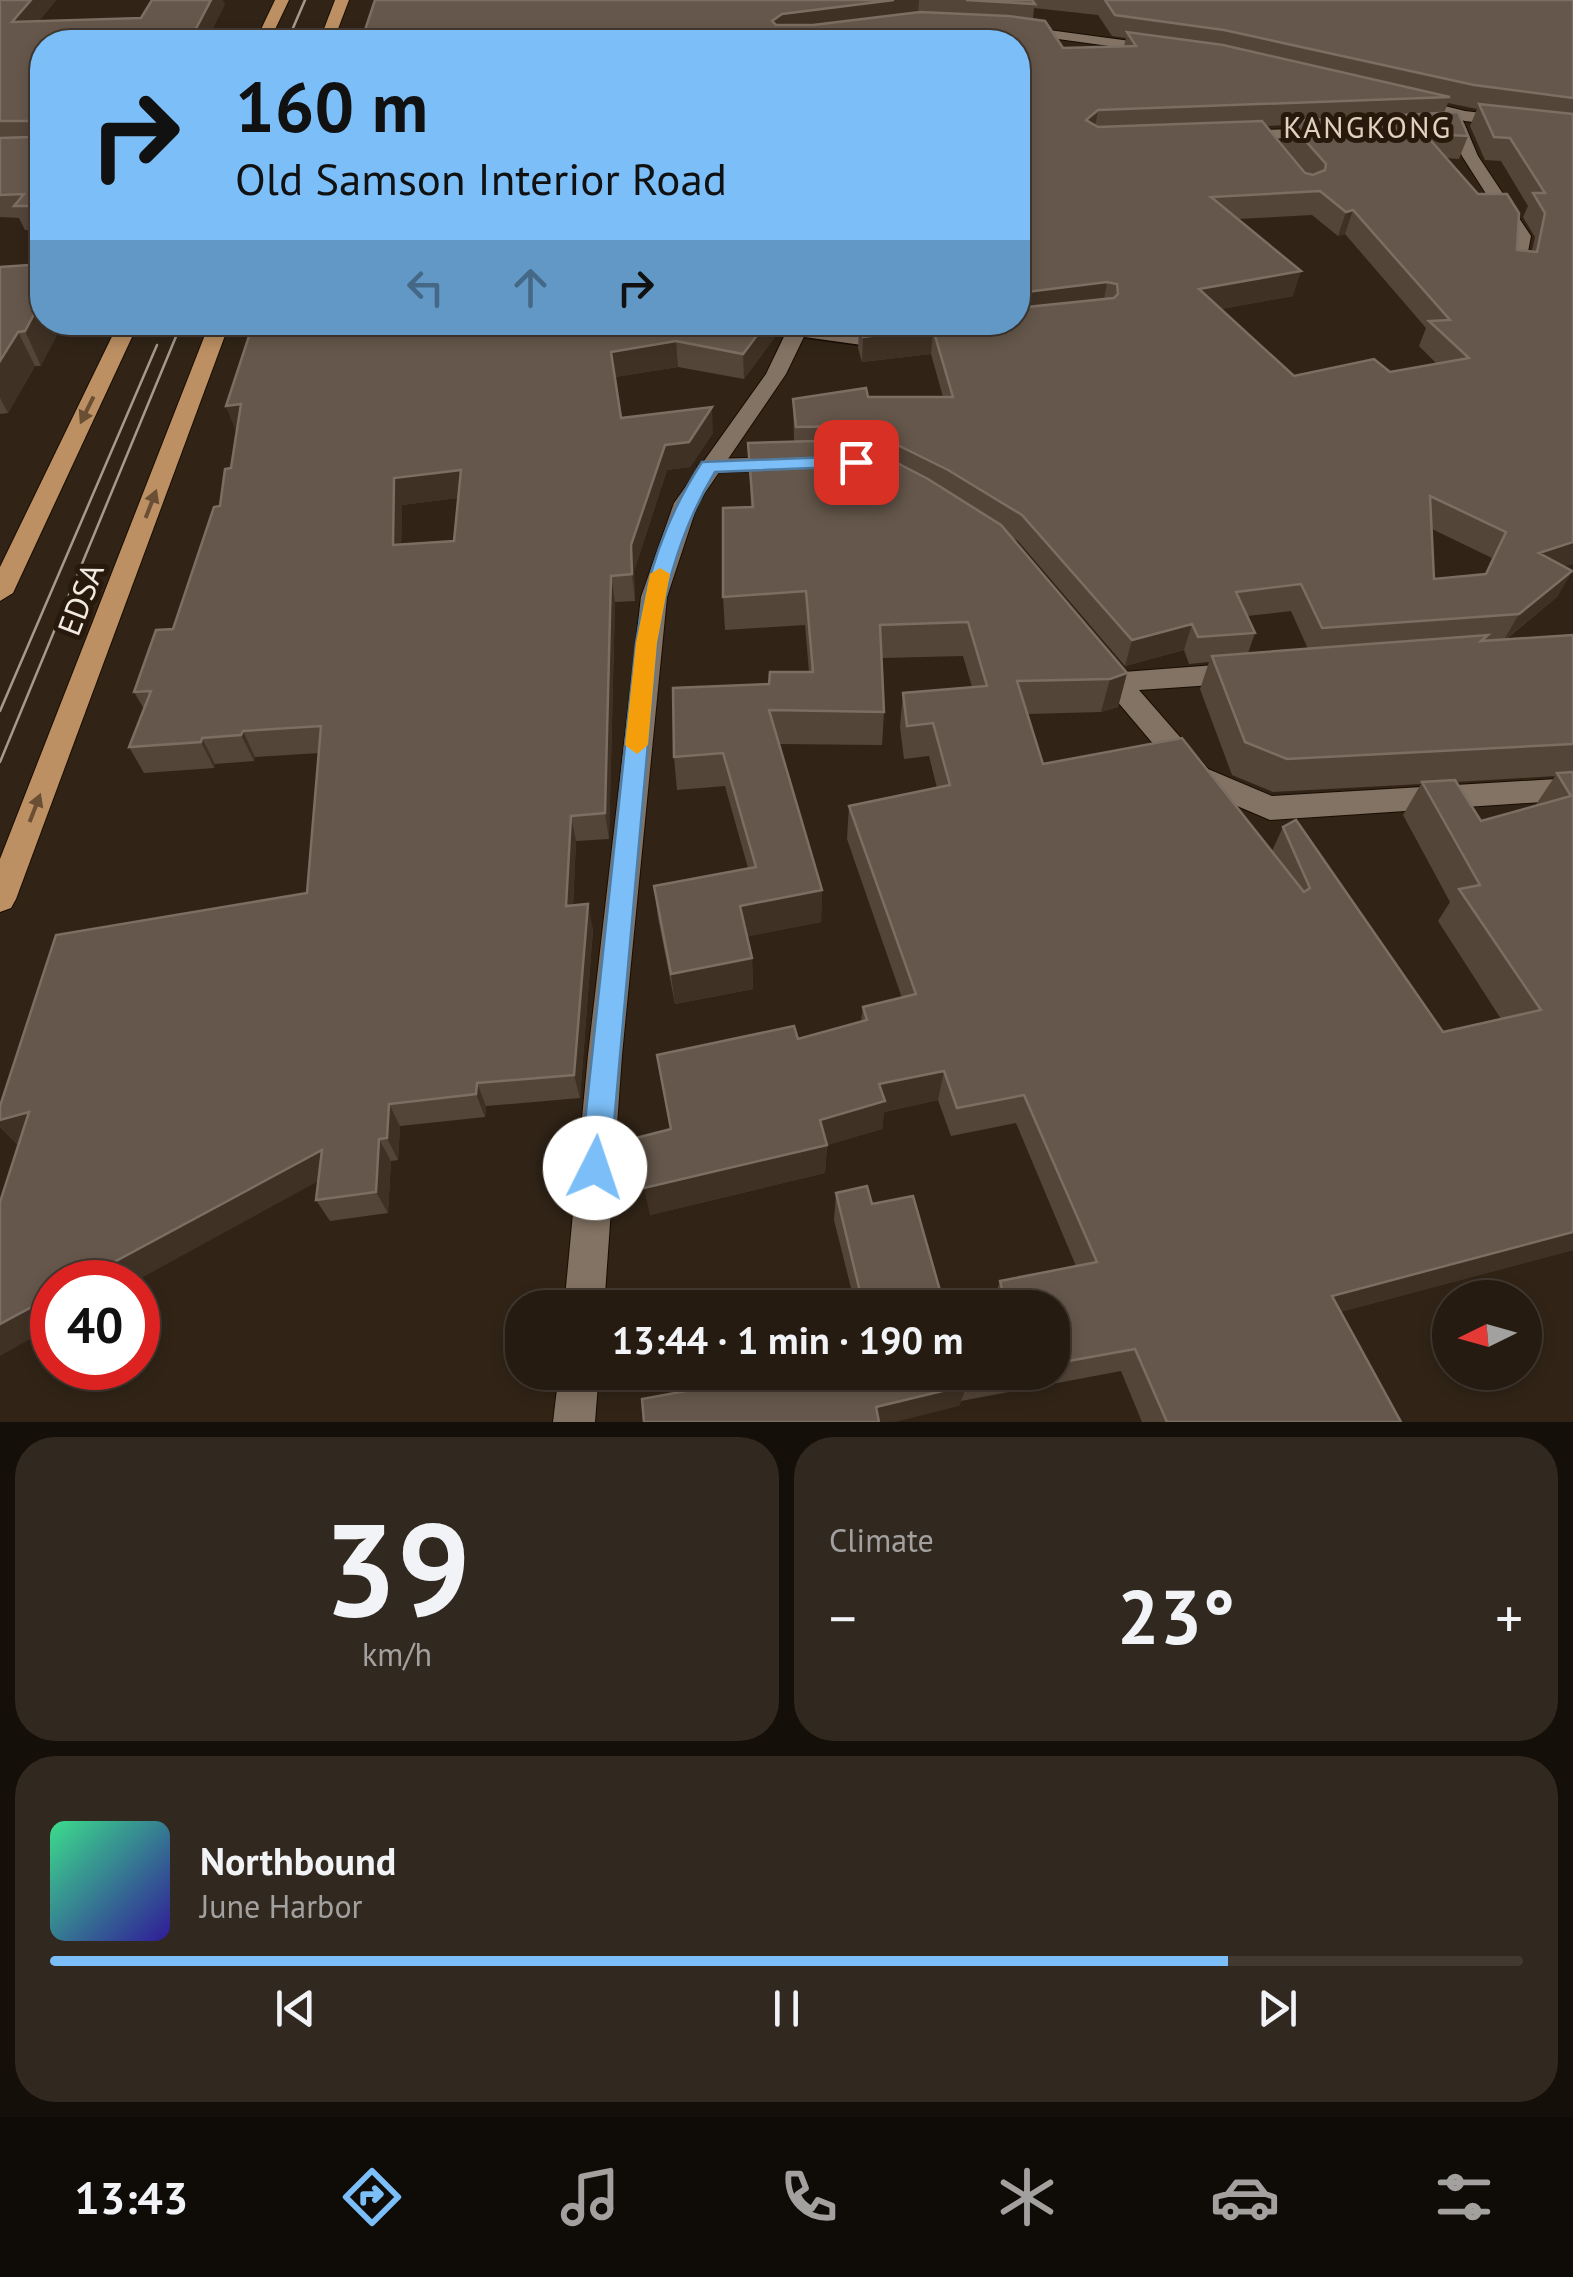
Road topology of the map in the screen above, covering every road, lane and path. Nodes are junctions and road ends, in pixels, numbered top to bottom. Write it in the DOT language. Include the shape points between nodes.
graph roads {
  1 [pos="282,0"];
  2 [pos="342,0"];
  3 [pos="1006,28"];
  4 [pos="268,30"];
  5 [pos="331,30"];
  6 [pos="1020,30"];
  7 [pos="1030,31"];
  8 [pos="1180,52"];
  9 [pos="1390,98"];
  10 [pos="1456,123"];
  11 [pos="1573,129"];
  12 [pos="1336,133"];
  13 [pos="1224,136"];
  14 [pos="1517,269"];
  15 [pos="123,335"];
  16 [pos="215,335"];
  17 [pos="795,335"];
  18 [pos="839,335"];
  19 [pos="908,336"];
  20 [pos="820,463"];
  21 [pos="708,466"];
  22 [pos="0,592"];
  23 [pos="1080,638"];
  24 [pos="1267,672"];
  25 [pos="1116,682"];
  26 [pos="1573,788"];
  27 [pos="0,899"];
  28 [pos="585,1290"];
  29 [pos="577,1390"];
  30 [pos="574,1422"];
  1 -- 4 [label="highway"];
  2 -- 5 [label="highway"];
  3 -- 6 [label="street"];
  7 -- 8 [label="street"];
  9 -- 10 [label="street"];
  10 -- 11 [label="street"];
  10 -- 14 [label="street" via="1522,236"];
  12 -- 13 [label="street" via="1268,142"];
  15 -- 22 [label="highway, one-way"];
  27 -- 16 [label="highway, EDSA, one-way"];
  17 -- 21 [label="street" via="776,374"];
  18 -- 19 [label="street" via="869,341"];
  20 -- 21 [label="street"];
  21 -- 28 [label="street" via="668,549 649,628"];
  23 -- 25 [label="street"];
  24 -- 25 [label="street"];
  25 -- 26 [label="street" via="1198,777 1270,808"];
  29 -- 30 [label="street"];
}
